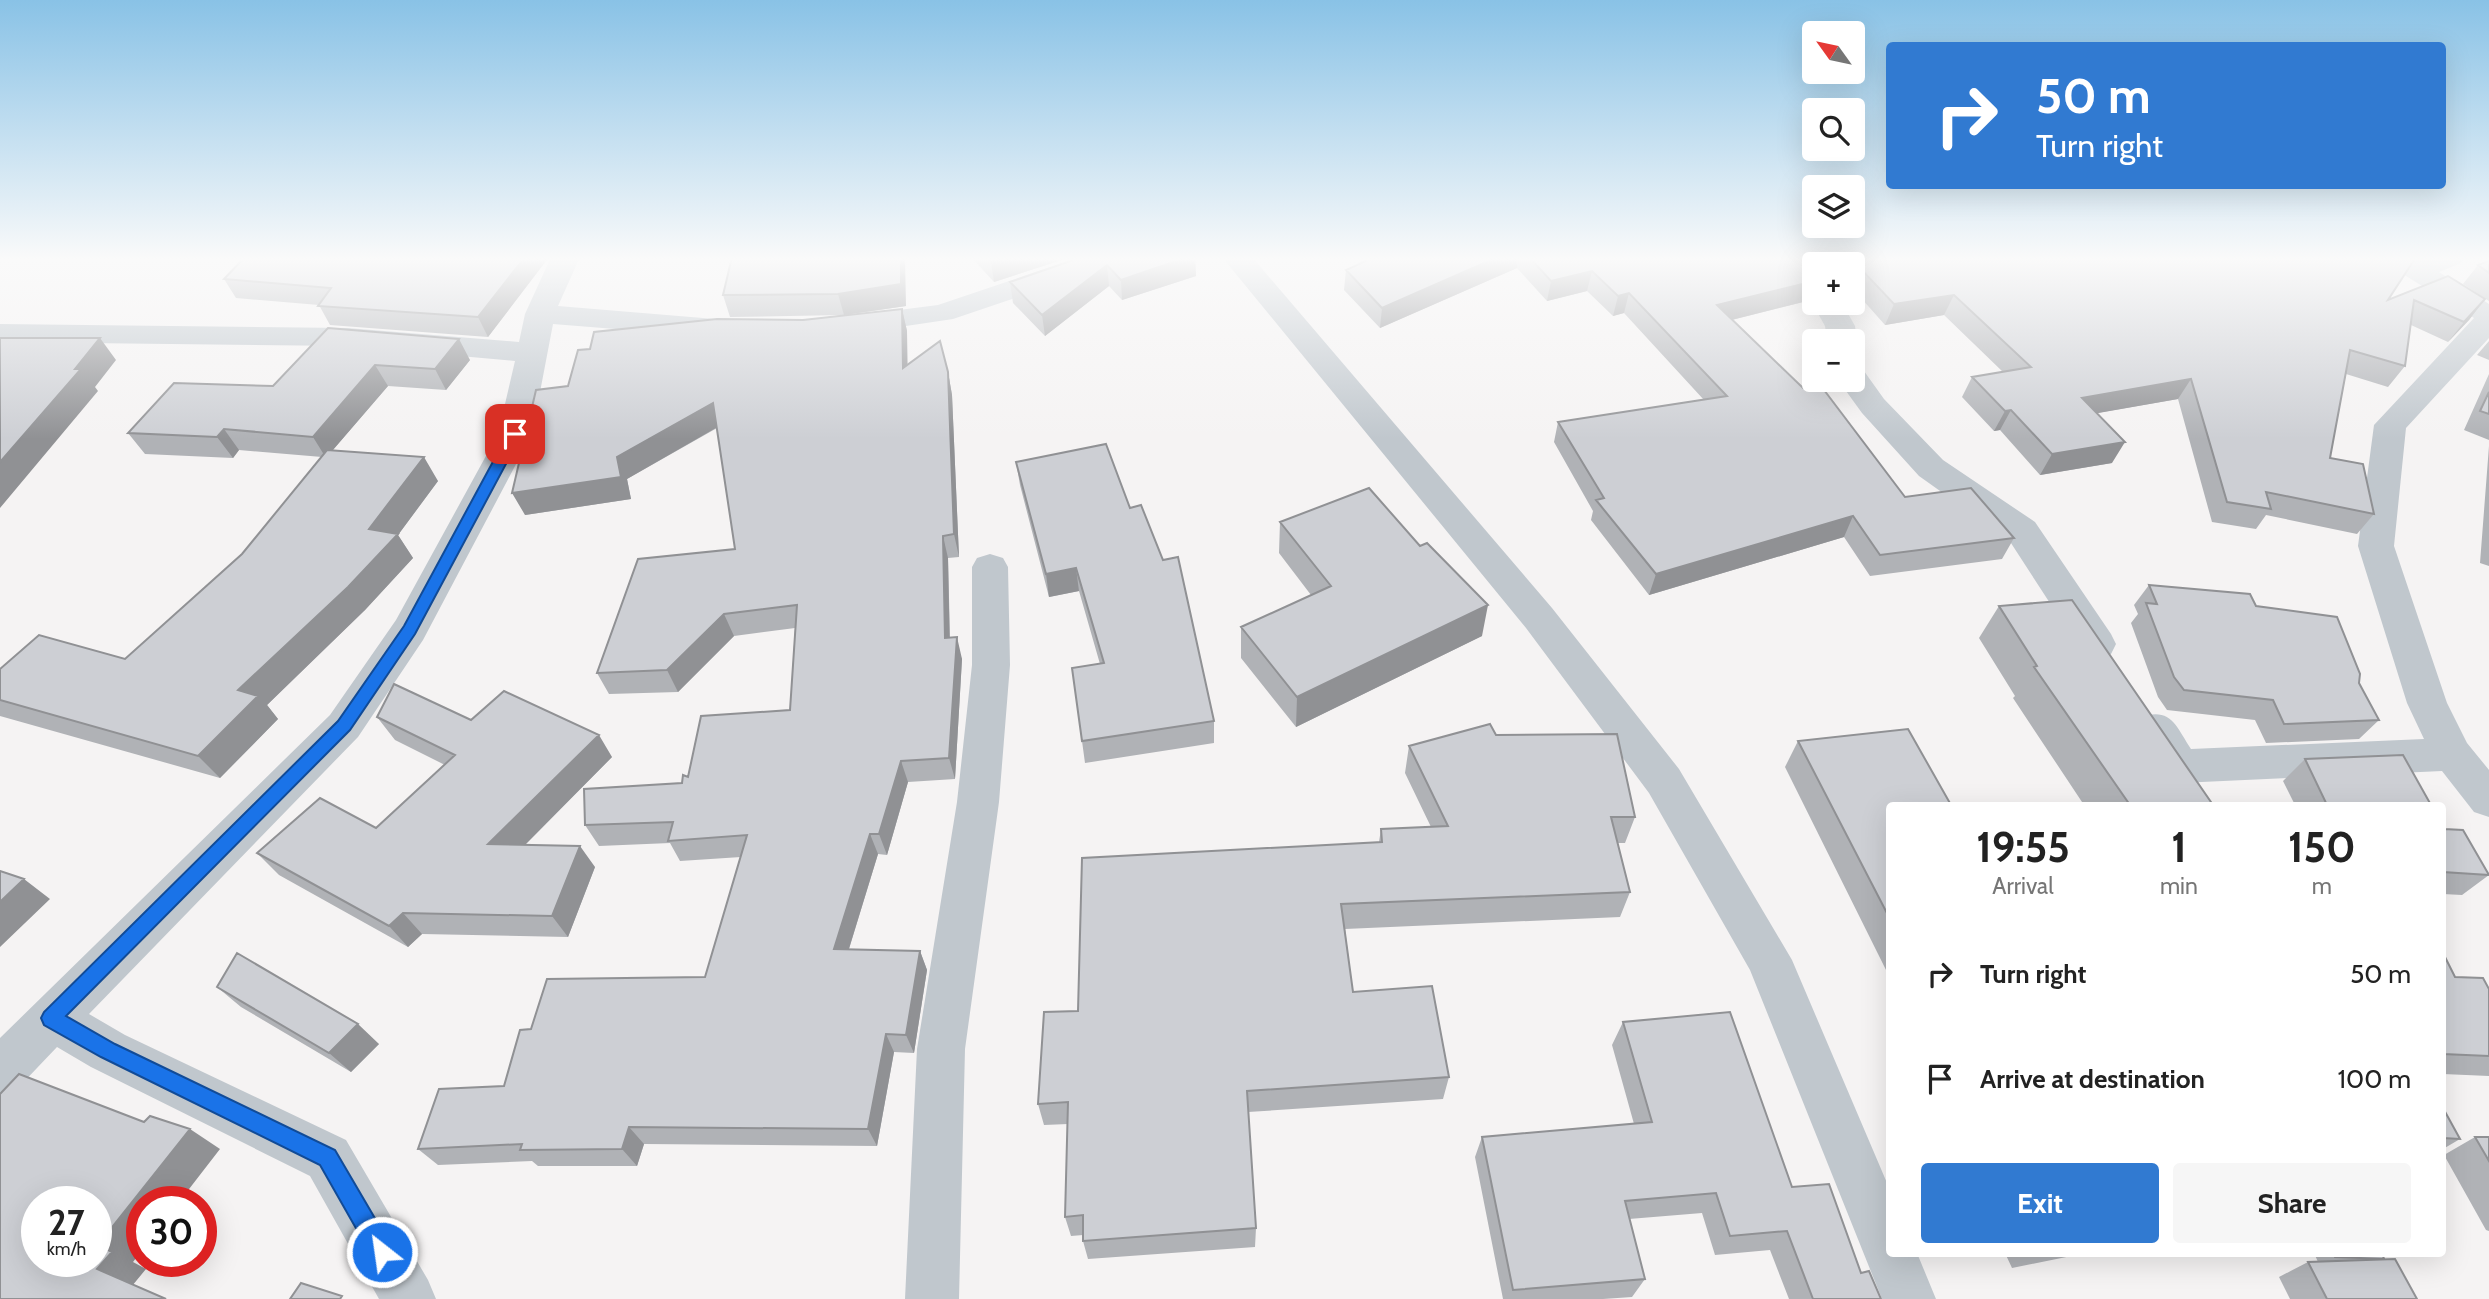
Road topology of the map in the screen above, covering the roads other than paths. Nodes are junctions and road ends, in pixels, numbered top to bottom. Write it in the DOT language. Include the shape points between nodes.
graph roads {
  1 [pos="539,318"];
  2 [pos="585,318"];
  3 [pos="914,318"];
  4 [pos="1299,318"];
  5 [pos="2489,318"];
  6 [pos="830,326"];
  7 [pos="739,330"];
  8 [pos="0,332"];
  9 [pos="532,353"];
  10 [pos="1863,392"];
  11 [pos="989,568"];
  12 [pos="2452,754"];
  13 [pos="2489,800"];
  14 [pos="51,1018"];
  15 [pos="0,1072"];
  16 [pos="1886,1243"];
  17 [pos="1892,1257"];
  18 [pos="410,1299"];
  19 [pos="932,1299"];
  20 [pos="1909,1299"];
  1 -- 9 [label="street"];
  2 -- 7 [label="street"];
  3 -- 6 [label="street"];
  4 -- 16 [label="street" via="1664,781 1769,960"];
  5 -- 12 [label="street" via="2390,425 2376,546 2427,703"];
  8 -- 9 [label="street" via="348,337"];
  9 -- 14 [label="street" via="515,434 410,630 344,726"];
  10 -- 12 [label="street" via="1931,468 2022,531 2180,766"];
  11 -- 19 [label="street" via="991,665 980,789 941,1049"];
  12 -- 13 [label="street"];
  14 -- 15 [label="street"];
  14 -- 18 [label="street" via="108,1051 328,1158"];
  17 -- 20 [label="street"];
}
